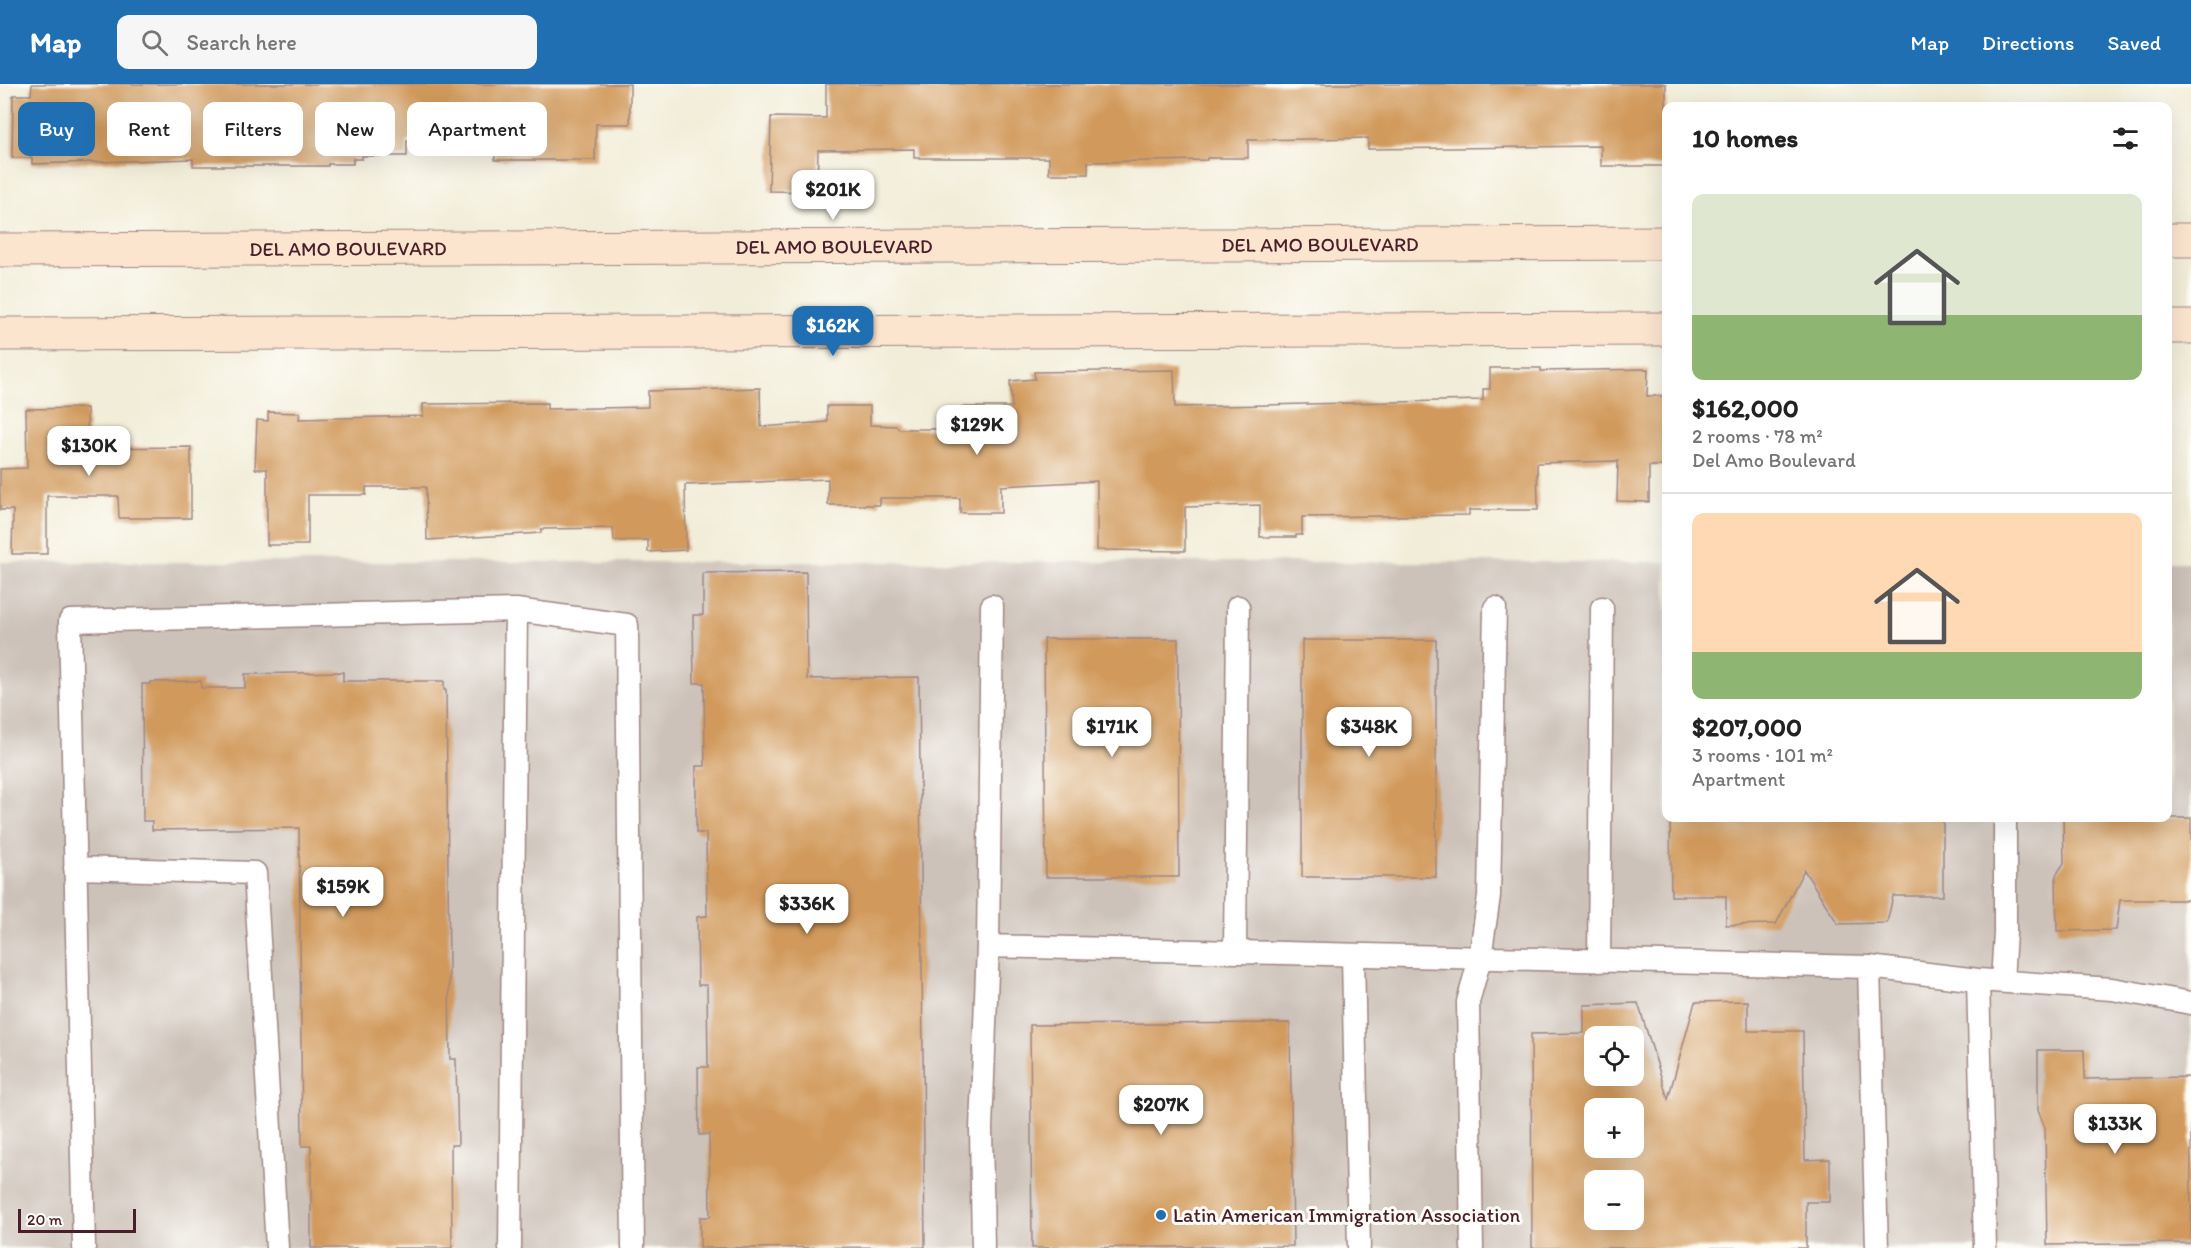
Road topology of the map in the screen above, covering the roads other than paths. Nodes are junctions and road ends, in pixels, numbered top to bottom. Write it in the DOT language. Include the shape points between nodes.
graph roads {
  1 [pos="2172,240"];
  2 [pos="2191,240"];
  3 [pos="1662,243"];
  4 [pos="0,250"];
  5 [pos="2172,327"];
  6 [pos="2191,327"];
  7 [pos="1662,329"];
  8 [pos="0,334"];
  9 [pos="992,606"];
  10 [pos="1238,607"];
  11 [pos="1495,608"];
  12 [pos="1602,608"];
  13 [pos="516,610"];
  14 [pos="2005,822"];
  15 [pos="75,868"];
  16 [pos="988,946"];
  17 [pos="1235,952"];
  18 [pos="1353,955"];
  19 [pos="1480,958"];
  20 [pos="1599,961"];
  21 [pos="1869,968"];
  22 [pos="1978,980"];
  23 [pos="2002,981"];
  24 [pos="2191,1002"];
  25 [pos="84,1248"];
  26 [pos="277,1248"];
  27 [pos="510,1248"];
  28 [pos="633,1248"];
  29 [pos="983,1248"];
  30 [pos="1359,1248"];
  31 [pos="1472,1248"];
  32 [pos="1877,1248"];
  33 [pos="1985,1248"];
  1 -- 2 [label="main road"];
  3 -- 4 [label="main road, DEL AMO BOULEVARD"];
  5 -- 6 [label="main road"];
  7 -- 8 [label="main road"];
  9 -- 16 [label="lane"];
  10 -- 17 [label="lane"];
  11 -- 19 [label="lane" via="1489,896"];
  12 -- 20 [label="lane"];
  13 -- 15 [label="lane" via="70,621"];
  13 -- 27 [label="lane"];
  13 -- 28 [label="lane" via="627,626"];
  14 -- 23 [label="lane"];
  15 -- 25 [label="lane"];
  15 -- 26 [label="lane" via="255,873"];
  16 -- 17 [label="lane"];
  16 -- 29 [label="lane" via="981,1129"];
  17 -- 18 [label="lane"];
  18 -- 19 [label="lane"];
  18 -- 30 [label="lane"];
  19 -- 20 [label="lane"];
  19 -- 31 [label="lane" via="1468,1002"];
  20 -- 21 [label="lane"];
  21 -- 22 [label="lane"];
  21 -- 32 [label="lane"];
  22 -- 23 [label="lane"];
  22 -- 33 [label="lane"];
  23 -- 24 [label="lane" via="2112,988"];
}
